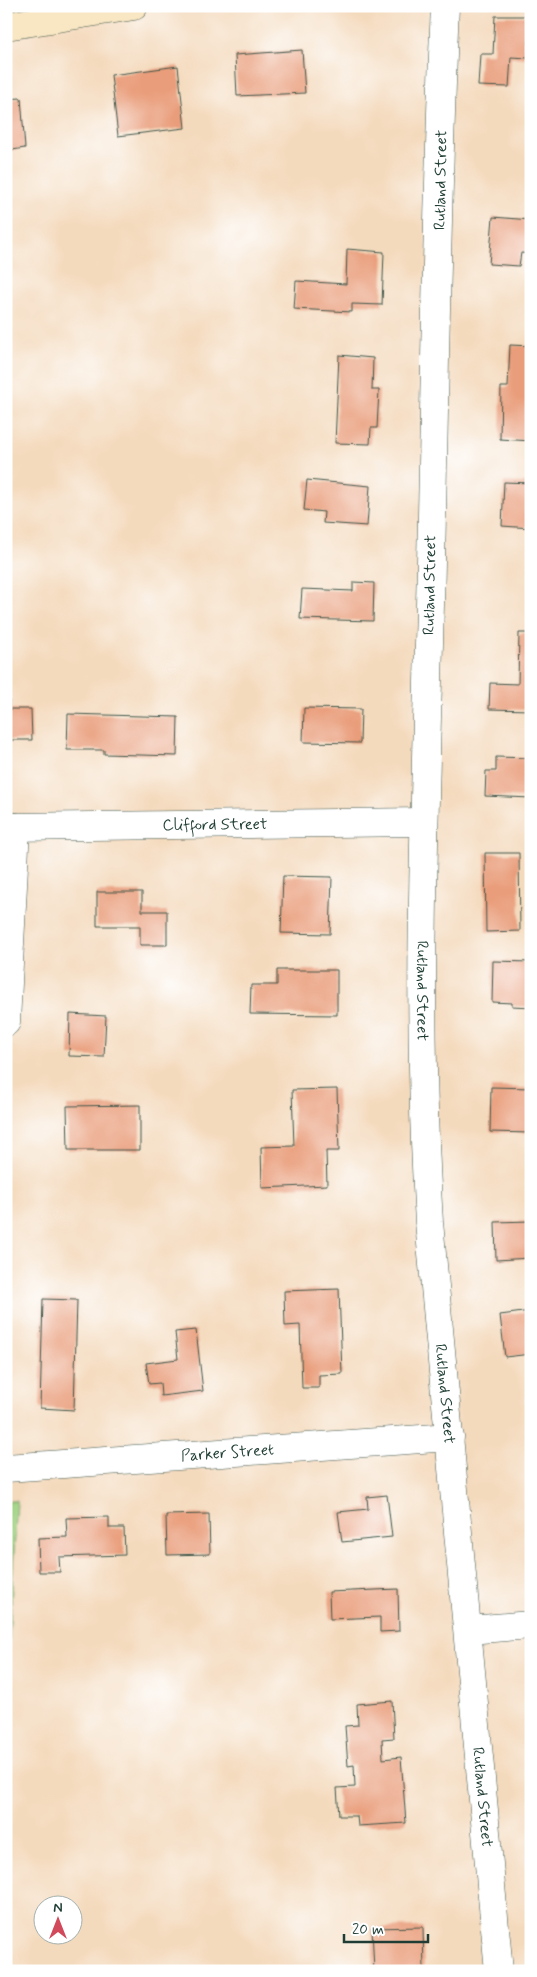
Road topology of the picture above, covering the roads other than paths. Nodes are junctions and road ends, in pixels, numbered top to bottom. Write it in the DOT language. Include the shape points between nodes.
graph roads {
  1 [pos="134,6"];
  2 [pos="445,6"];
  3 [pos="6,26"];
  4 [pos="424,822"];
  5 [pos="11,827"];
  6 [pos="6,1022"];
  7 [pos="450,1437"];
  8 [pos="6,1468"];
  9 [pos="531,1626"];
  10 [pos="468,1630"];
  11 [pos="499,1971"];
  1 -- 3 [label="main road"];
  2 -- 4 [label="street, Rutland Street"];
  4 -- 5 [label="street, Clifford Street"];
  4 -- 7 [label="street, Rutland Street" via="422,1122"];
  5 -- 6 [label="street"];
  7 -- 8 [label="street, Parker Street"];
  7 -- 10 [label="street, Rutland Street"];
  9 -- 10 [label="street"];
  10 -- 11 [label="street, Rutland Street"];
}
